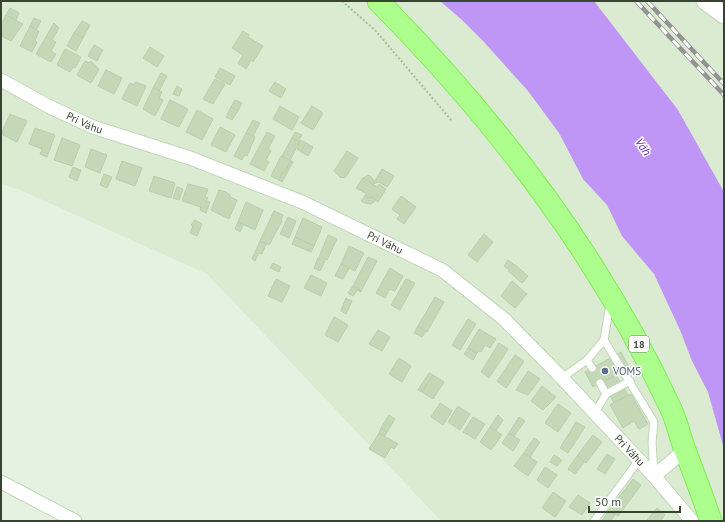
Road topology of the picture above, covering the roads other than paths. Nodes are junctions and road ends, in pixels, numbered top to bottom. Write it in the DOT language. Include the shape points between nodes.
graph roads {
  1 [pos="378,1"];
  2 [pos="705,1"];
  3 [pos="724,15"];
  4 [pos="1,80"];
  5 [pos="611,298"];
  6 [pos="604,340"];
  7 [pos="587,360"];
  8 [pos="592,368"];
  9 [pos="562,378"];
  10 [pos="630,381"];
  11 [pos="600,383"];
  12 [pos="606,394"];
  13 [pos="595,413"];
  14 [pos="685,450"];
  15 [pos="639,460"];
  16 [pos="654,476"];
  17 [pos="1,482"];
  18 [pos="75,521"];
  19 [pos="594,521"];
  20 [pos="692,521"];
  21 [pos="711,521"];
  1 -- 5 [label="main road, 18" via="416,39 508,146 563,221"];
  2 -- 3 [label="street"];
  4 -- 9 [label="street, Pri Váhu" via="93,127 190,158 302,202 442,270 504,319"];
  5 -- 6 [label="lane"];
  5 -- 14 [label="main road, 18" via="636,338 672,411"];
  6 -- 7 [label="lane"];
  6 -- 10 [label="lane"];
  7 -- 8 [label="lane"];
  7 -- 9 [label="lane"];
  9 -- 13 [label="street, Pri Váhu"];
  10 -- 12 [label="lane"];
  10 -- 16 [label="lane" via="654,422"];
  11 -- 12 [label="lane"];
  12 -- 13 [label="lane"];
  13 -- 15 [label="street, Pri Váhu"];
  14 -- 16 [label="street"];
  14 -- 21 [label="main road, 18"];
  15 -- 16 [label="street, Pri Váhu"];
  15 -- 19 [label="lane"];
  16 -- 20 [label="street, Pri Váhu"];
  17 -- 18 [label="street"];
}
